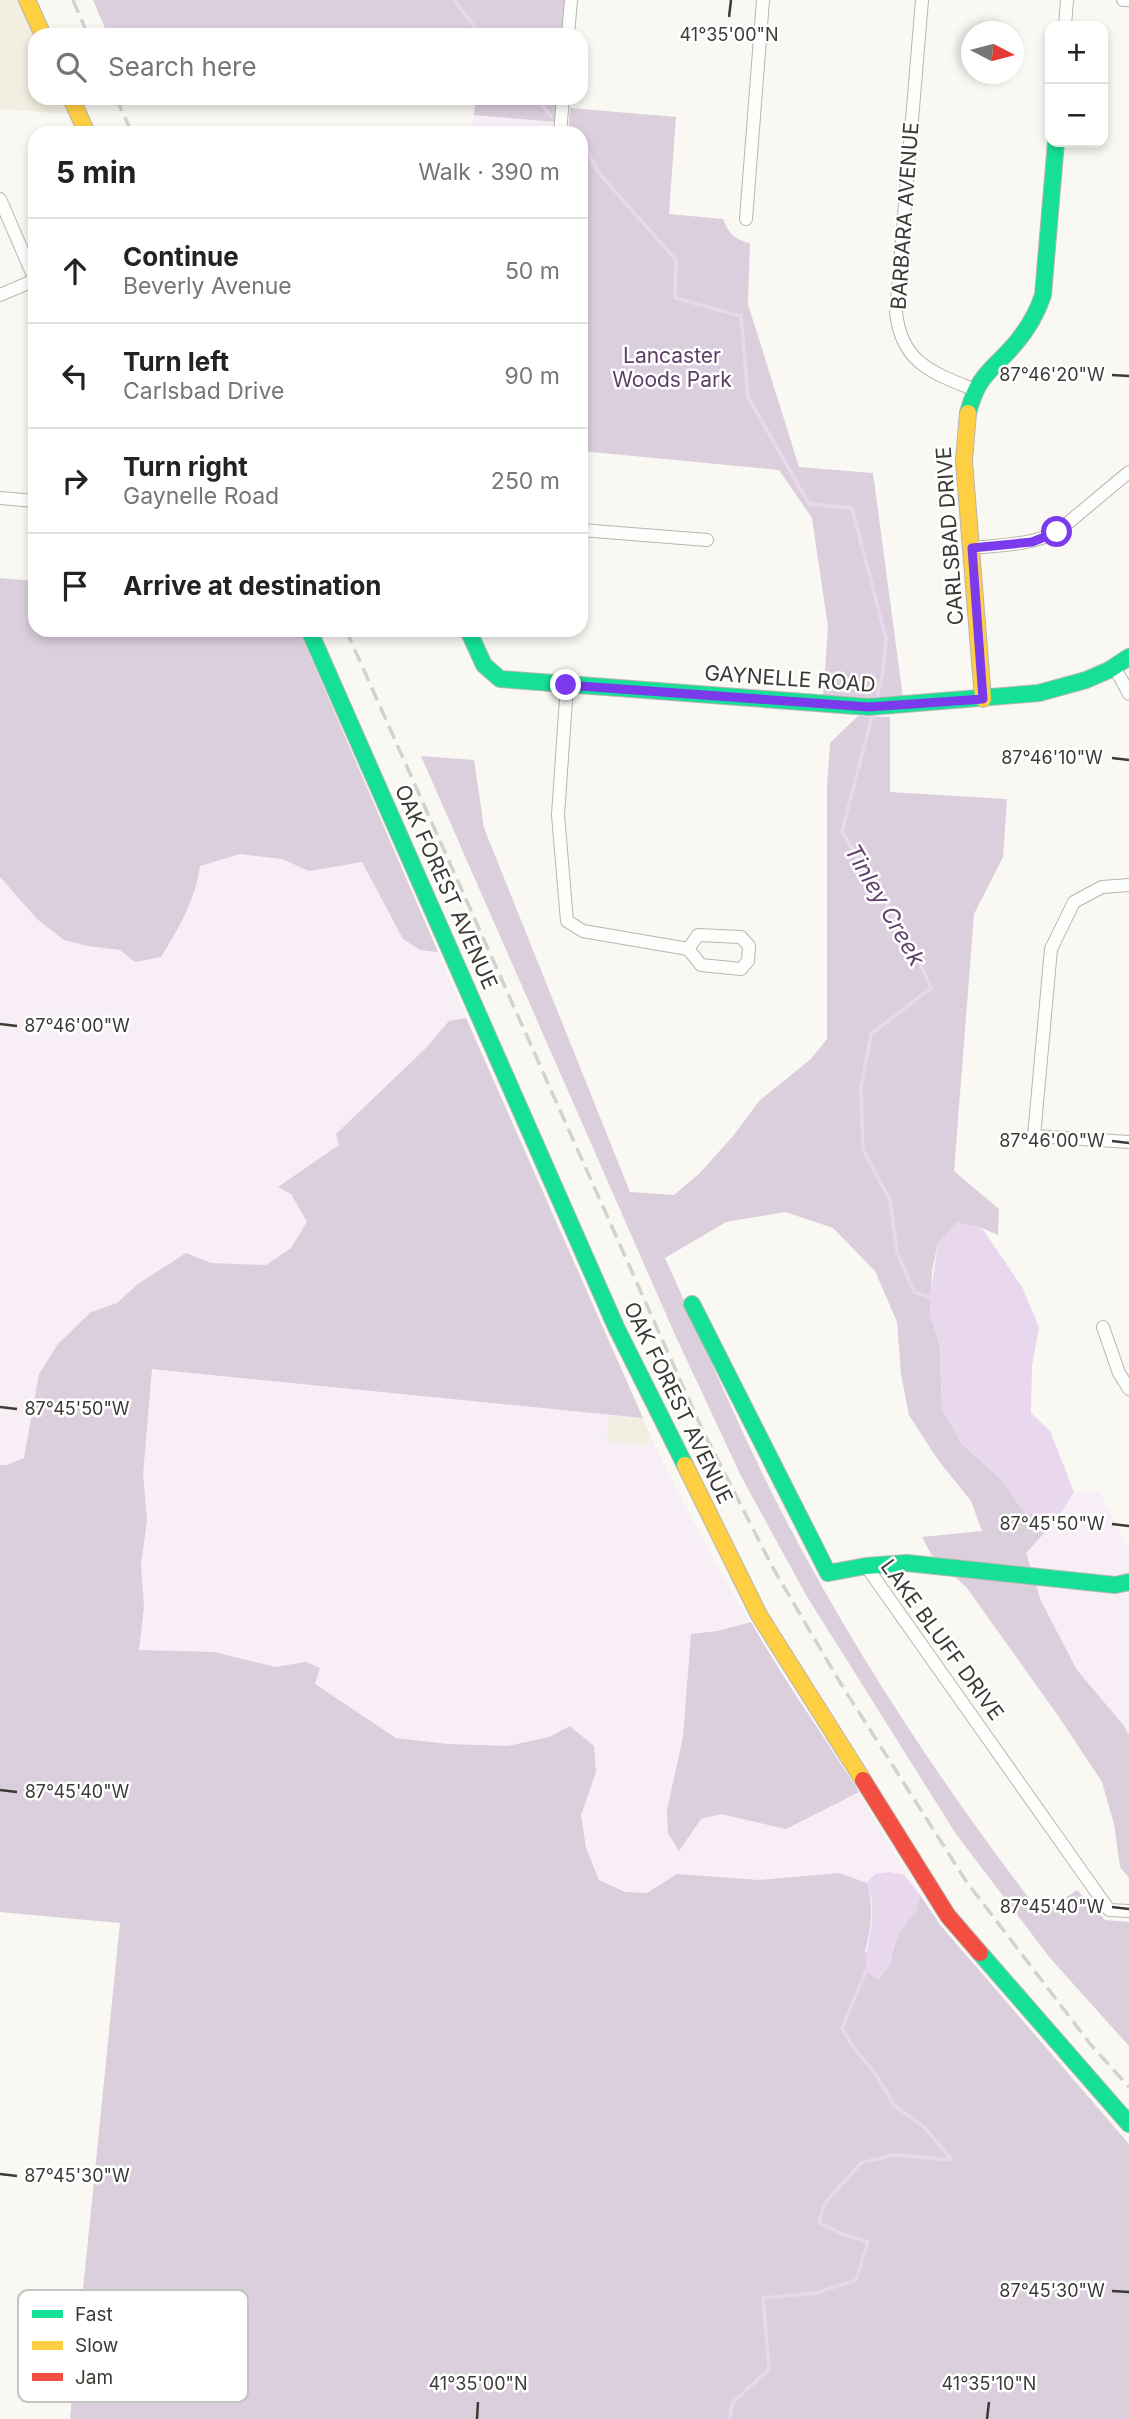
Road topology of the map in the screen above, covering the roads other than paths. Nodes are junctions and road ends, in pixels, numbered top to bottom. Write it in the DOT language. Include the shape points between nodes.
graph roads {
  1 [pos="27,0"];
  2 [pos="571,0"];
  3 [pos="763,0"];
  4 [pos="922,0"];
  5 [pos="1067,0"];
  6 [pos="1123,0"];
  7 [pos="1129,1"];
  8 [pos="1065,21"];
  9 [pos="40,28"];
  10 [pos="569,28"];
  11 [pos="74,105"];
  12 [pos="562,105"];
  13 [pos="84,126"];
  14 [pos="561,126"];
  15 [pos="1056,147"];
  16 [pos="0,199"];
  17 [pos="746,219"];
  18 [pos="28,264"];
  19 [pos="28,283"];
  20 [pos="0,295"];
  21 [pos="975,390"];
  22 [pos="1129,472"];
  23 [pos="0,498"];
  24 [pos="28,500"];
  25 [pos="588,531"];
  26 [pos="707,540"];
  27 [pos="972,548"];
  28 [pos="312,637"];
  29 [pos="471,637"];
  30 [pos="1129,657"];
  31 [pos="1115,668"];
  32 [pos="566,685"];
  33 [pos="1129,694"];
  34 [pos="983,699"];
  35 [pos="1129,885"];
  36 [pos="688,949"];
  37 [pos="1129,1142"];
  38 [pos="692,1304"];
  39 [pos="1103,1327"];
  40 [pos="1129,1389"];
  41 [pos="866,1566"];
  42 [pos="1129,1582"];
  43 [pos="1129,1911"];
  44 [pos="1129,2124"];
  1 -- 9 [label="street"];
  2 -- 10 [label="street"];
  3 -- 17 [label="street"];
  4 -- 21 [label="street, BARBARA AVENUE" via="897,324 915,359 925,368"];
  5 -- 8 [label="street"];
  6 -- 7 [label="street"];
  11 -- 13 [label="street"];
  12 -- 14 [label="street"];
  15 -- 21 [label="street, CARLSBAD DRIVE" via="1043,295 1016,343"];
  16 -- 18 [label="street"];
  19 -- 20 [label="street"];
  21 -- 27 [label="street, CARLSBAD DRIVE" via="963,446"];
  22 -- 27 [label="street" via="1057,532 1032,542"];
  23 -- 24 [label="street"];
  25 -- 26 [label="street"];
  27 -- 34 [label="street, CARLSBAD DRIVE"];
  28 -- 44 [label="street, OAK FOREST AVENUE" via="616,1326 760,1615 947,1916"];
  29 -- 32 [label="street, GAYNELLE ROAD" via="484,665 500,679"];
  30 -- 31 [label="street, GAYNELLE ROAD"];
  31 -- 33 [label="street"];
  31 -- 34 [label="street, GAYNELLE ROAD" via="1061,689"];
  32 -- 34 [label="street, GAYNELLE ROAD" via="869,707"];
  32 -- 36 [label="street" via="558,815 567,921 583,931"];
  35 -- 37 [label="street" via="1102,887 1074,902 1051,949 1034,1136"];
  36 -- 36 [label="street" via="701,965 741,969 748,961 749,946 741,937 698,935"];
  38 -- 41 [label="street, LAKE BLUFF DRIVE" via="828,1573"];
  39 -- 40 [label="street"];
  41 -- 42 [label="street" via="906,1563 1115,1585"];
  41 -- 43 [label="street, LAKE BLUFF DRIVE" via="1109,1910"];
}
